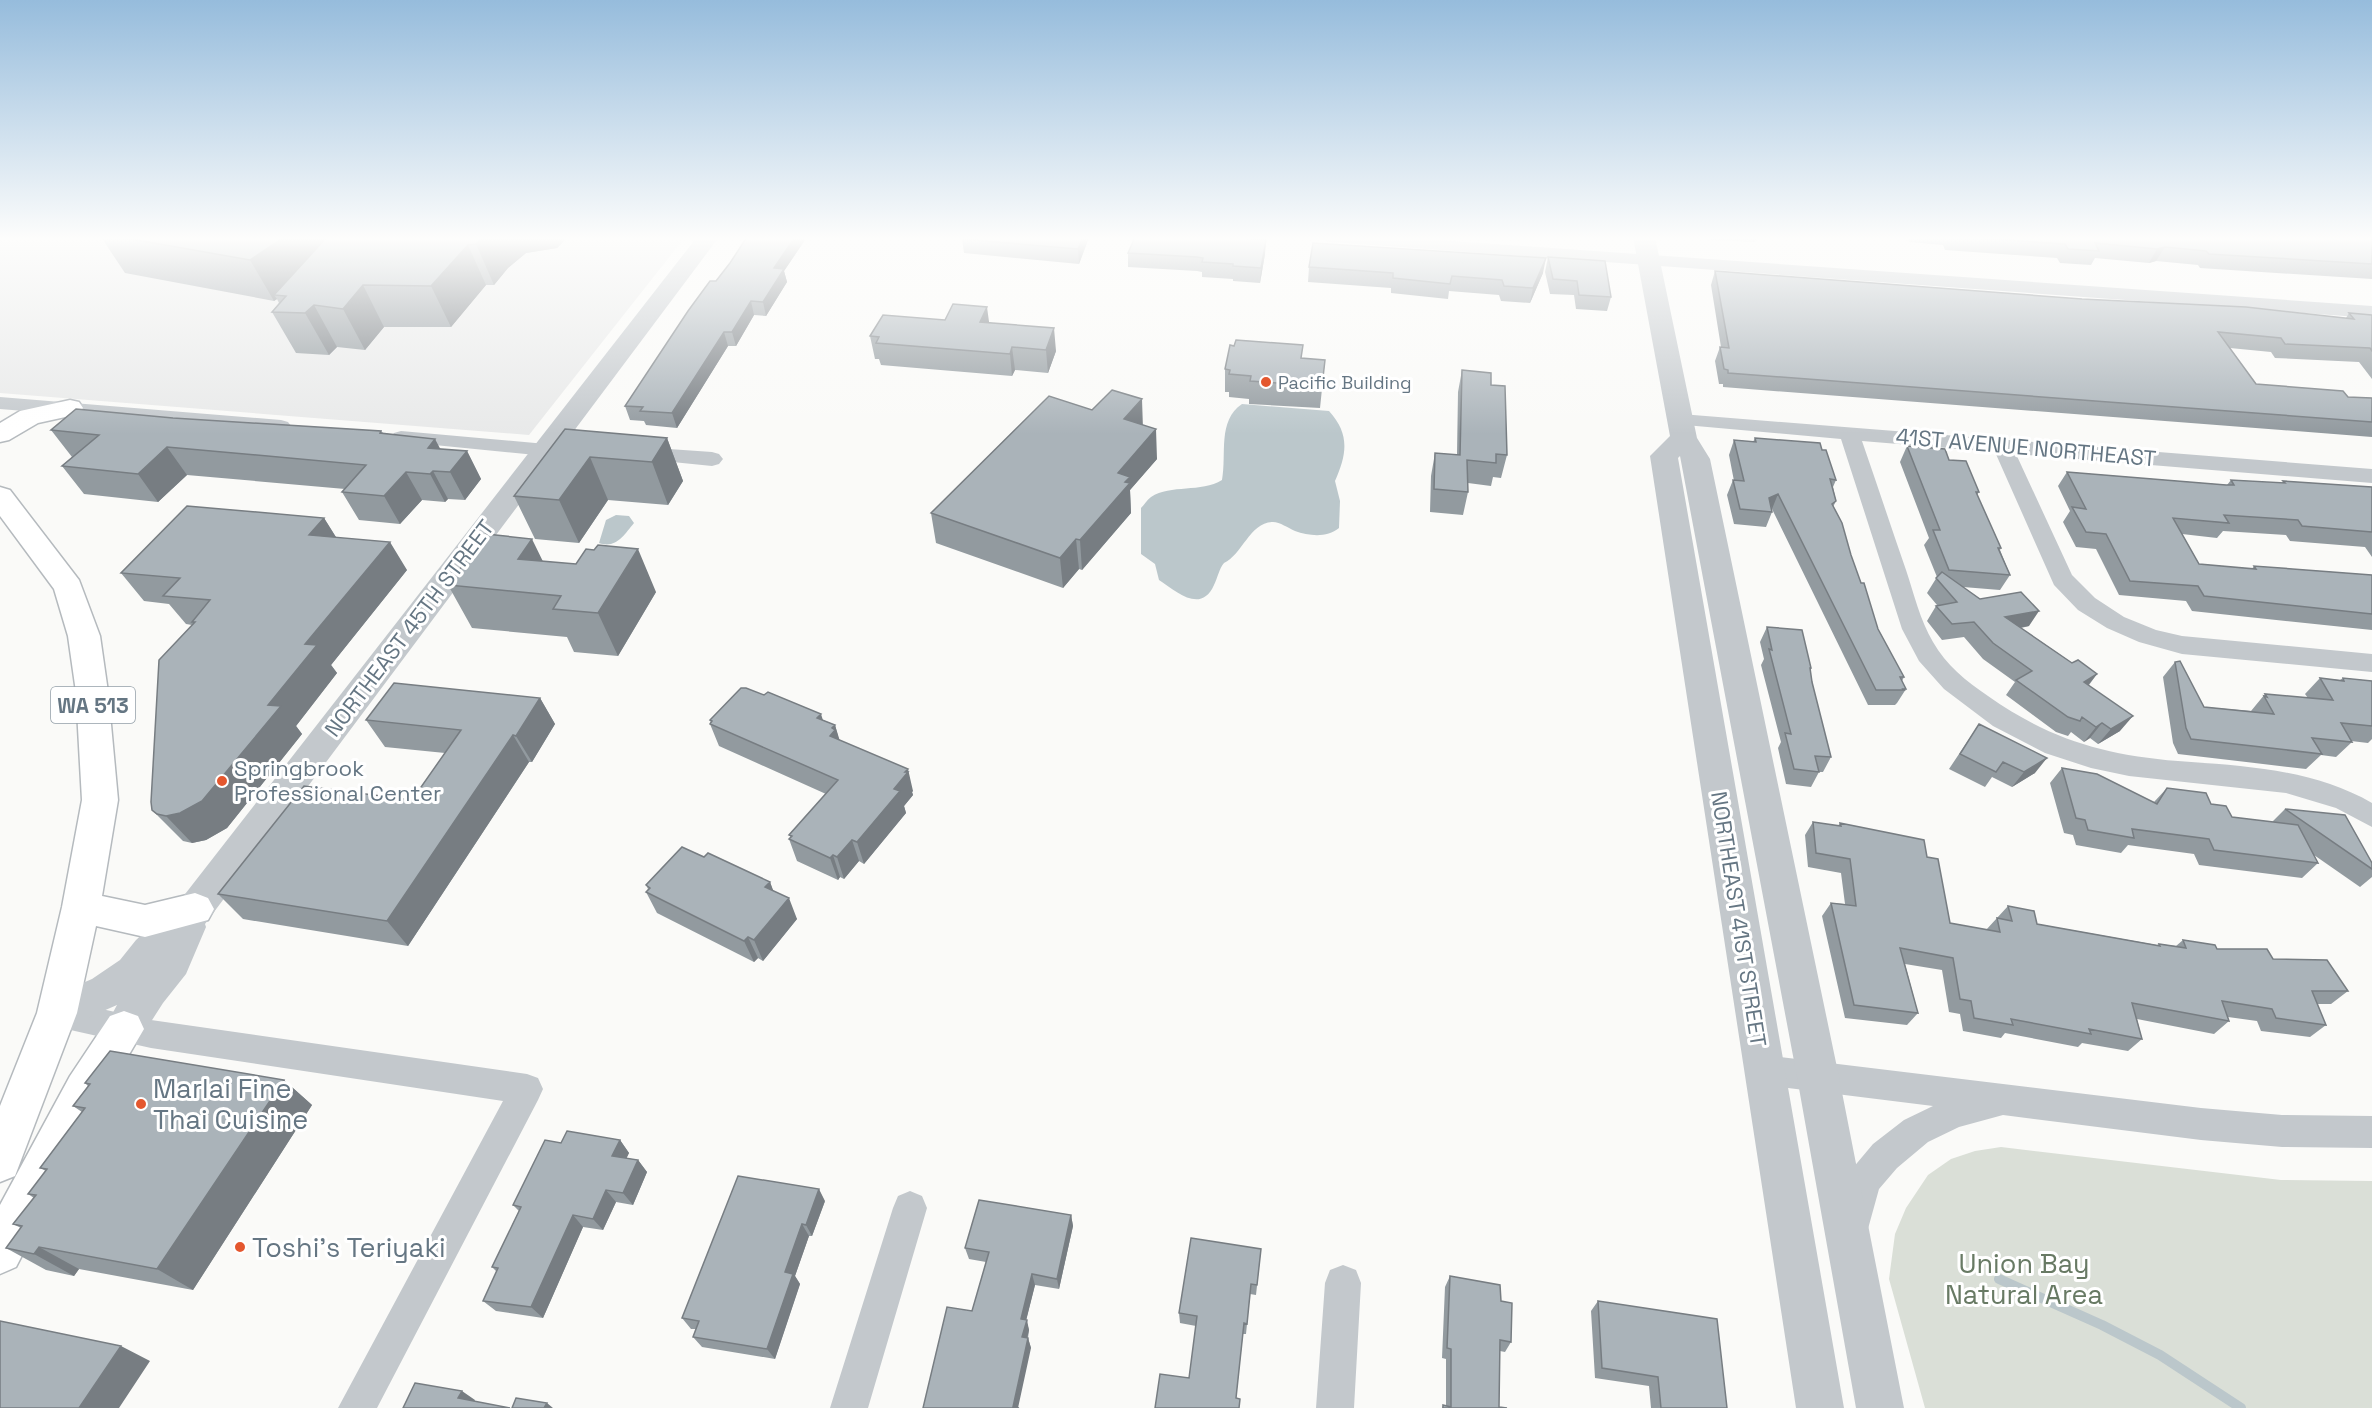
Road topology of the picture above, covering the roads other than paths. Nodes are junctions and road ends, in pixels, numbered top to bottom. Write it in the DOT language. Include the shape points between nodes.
graph roads {
  1 [pos="658,303"];
  2 [pos="1658,303"];
  3 [pos="2267,303"];
  4 [pos="2372,312"];
  5 [pos="0,403"];
  6 [pos="70,408"];
  7 [pos="304,428"];
  8 [pos="1682,429"];
  9 [pos="1849,433"];
  10 [pos="0,434"];
  11 [pos="381,435"];
  12 [pos="2002,445"];
  13 [pos="584,449"];
  14 [pos="546,450"];
  15 [pos="616,451"];
  16 [pos="712,459"];
  17 [pos="2372,476"];
  18 [pos="0,496"];
  19 [pos="2372,663"];
  20 [pos="2372,816"];
  21 [pos="81,907"];
  22 [pos="195,909"];
  23 [pos="57,1013"];
  24 [pos="124,1029"];
  25 [pos="1763,1070"];
  26 [pos="1818,1077"];
  27 [pos="2009,1100"];
  28 [pos="2372,1132"];
  29 [pos="0,1161"];
  30 [pos="910,1208"];
  31 [pos="1850,1245"];
  32 [pos="0,1251"];
  33 [pos="1343,1283"];
  34 [pos="357,1408"];
  35 [pos="849,1408"];
  36 [pos="1335,1408"];
  37 [pos="1820,1408"];
  38 [pos="1880,1408"];
  1 -- 14 [label="street, NORTHEAST 45TH STREET"];
  2 -- 8 [label="street, NORTHEAST 41ST STREET"];
  3 -- 4 [label="street"];
  5 -- 6 [label="street"];
  6 -- 7 [label="street"];
  6 -- 10 [label="main road" via="28,417"];
  8 -- 9 [label="street, 41ST AVENUE NORTHEAST"];
  8 -- 25 [label="street, NORTHEAST 41ST STREET" via="1664,456"];
  8 -- 26 [label="street, NORTHEAST 41ST STREET" via="1696,459"];
  9 -- 12 [label="street, 41ST AVENUE NORTHEAST"];
  9 -- 20 [label="street" via="1914,628 1926,654 1944,677 1963,692 2024,732 2080,755 2129,766 2308,787 2339,797"];
  11 -- 14 [label="street"];
  12 -- 17 [label="street, 41ST AVENUE NORTHEAST"];
  12 -- 19 [label="street" via="2062,579 2090,609 2158,640 2182,645"];
  13 -- 14 [label="street"];
  14 -- 22 [label="street, NORTHEAST 45TH STREET"];
  15 -- 16 [label="street"];
  18 -- 21 [label="main road, WA 513" via="68,587 84,636 100,800"];
  21 -- 22 [label="main road" via="145,921"];
  21 -- 23 [label="main road, WA 513"];
  22 -- 23 [label="street, NORTHEAST 45TH STREET" via="134,972 106,991"];
  22 -- 24 [label="street" via="172,962"];
  23 -- 24 [label="street"];
  23 -- 29 [label="main road, WA 513"];
  24 -- 32 [label="main road" via="85,1090"];
  24 -- 34 [label="street" via="527,1089"];
  25 -- 26 [label="street"];
  25 -- 37 [label="street, NORTHEAST 41ST STREET"];
  26 -- 27 [label="street"];
  26 -- 31 [label="street, NORTHEAST 41ST STREET"];
  27 -- 28 [label="street" via="2213,1125"];
  27 -- 31 [label="street" via="1955,1112 1916,1131 1885,1156 1864,1181"];
  30 -- 35 [label="street"];
  31 -- 38 [label="street, NORTHEAST 41ST STREET"];
  33 -- 36 [label="street"];
}
